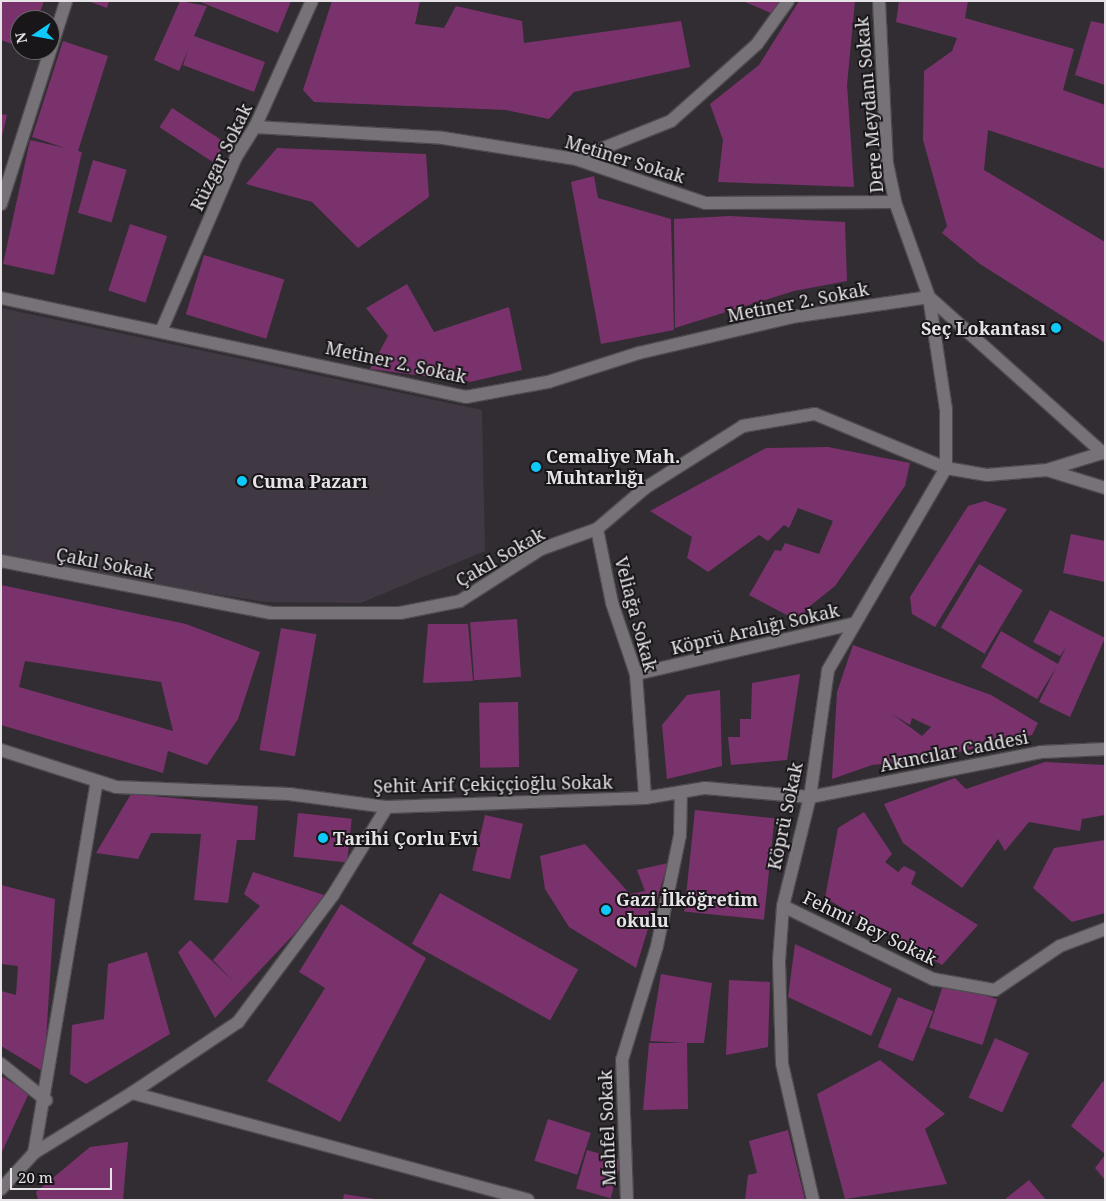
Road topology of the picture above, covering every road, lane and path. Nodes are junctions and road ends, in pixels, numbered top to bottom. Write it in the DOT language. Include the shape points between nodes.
graph roads {
  1 [pos="66,1"];
  2 [pos="312,1"];
  3 [pos="788,1"];
  4 [pos="879,1"];
  5 [pos="255,127"];
  6 [pos="576,159"];
  7 [pos="894,202"];
  8 [pos="1,204"];
  9 [pos="929,296"];
  10 [pos="1,298"];
  11 [pos="162,329"];
  12 [pos="1104,453"];
  13 [pos="946,468"];
  14 [pos="1047,470"];
  15 [pos="1105,488"];
  16 [pos="597,529"];
  17 [pos="1,561"];
  18 [pos="852,624"];
  19 [pos="636,674"];
  20 [pos="1105,749"];
  21 [pos="1,750"];
  22 [pos="97,781"];
  23 [pos="681,792"];
  24 [pos="810,797"];
  25 [pos="645,798"];
  26 [pos="387,807"];
  27 [pos="783,906"];
  28 [pos="1105,928"];
  29 [pos="1,1064"];
  30 [pos="132,1093"];
  31 [pos="46,1100"];
  32 [pos="34,1153"];
  33 [pos="1,1190"];
  34 [pos="528,1200"];
  35 [pos="627,1200"];
  36 [pos="813,1200"];
  1 -- 8 [label="street"];
  2 -- 5 [label="street, Rüzgar Sokak"];
  3 -- 6 [label="street" via="757,44 671,121"];
  4 -- 7 [label="street, Dere Meydanı Sokak" via="887,163"];
  5 -- 6 [label="street, Metiner Sokak" via="443,138"];
  5 -- 11 [label="street, Rüzgar Sokak" via="236,157"];
  6 -- 7 [label="street, Metiner Sokak" via="705,203"];
  7 -- 9 [label="street, Dere Meydanı Sokak"];
  9 -- 11 [label="street, Metiner 2. Sokak" via="792,317 639,353 548,382 466,397"];
  9 -- 12 [label="street"];
  9 -- 13 [label="street, Dere Meydanı Sokak" via="946,409"];
  10 -- 11 [label="street, Metiner 2. Sokak"];
  12 -- 14 [label="street"];
  13 -- 14 [label="street, Çakıl Sokak" via="988,475"];
  13 -- 16 [label="street, Çakıl Sokak" via="815,414 742,426 645,488"];
  13 -- 18 [label="street, Köprü Sokak"];
  14 -- 15 [label="street"];
  16 -- 17 [label="street, Çakıl Sokak" via="542,549 460,601 400,613 271,613"];
  16 -- 19 [label="street, Veliağa Sokak" via="612,603"];
  18 -- 19 [label="street, Köprü Aralığı Sokak"];
  18 -- 24 [label="street, Köprü Sokak" via="828,670"];
  19 -- 25 [label="street, Veliağa Sokak"];
  20 -- 24 [label="street, Akıncılar Caddesi" via="1041,752"];
  21 -- 22 [label="street, Şehit Arif Çekiççioğlu Sokak"];
  22 -- 26 [label="street, Şehit Arif Çekiççioğlu Sokak" via="116,787 289,794"];
  22 -- 31 [label="street"];
  23 -- 24 [label="street, Şehit Arif Çekiççioğlu Sokak" via="705,788"];
  23 -- 25 [label="street, Şehit Arif Çekiççioğlu Sokak"];
  23 -- 35 [label="street, Mahfel Sokak" via="680,835 658,946 622,1060"];
  24 -- 27 [label="street, Köprü Sokak"];
  25 -- 26 [label="street, Şehit Arif Çekiççioğlu Sokak"];
  26 -- 30 [label="street" via="333,895 238,1022"];
  27 -- 28 [label="street, Fehmi Bey Sokak" via="933,979 995,990 1060,946"];
  27 -- 36 [label="street, Köprü Sokak" via="779,960 782,1062"];
  29 -- 31 [label="street"];
  30 -- 32 [label="street"];
  30 -- 34 [label="street"];
  31 -- 32 [label="street"];
  32 -- 33 [label="street"];
}
